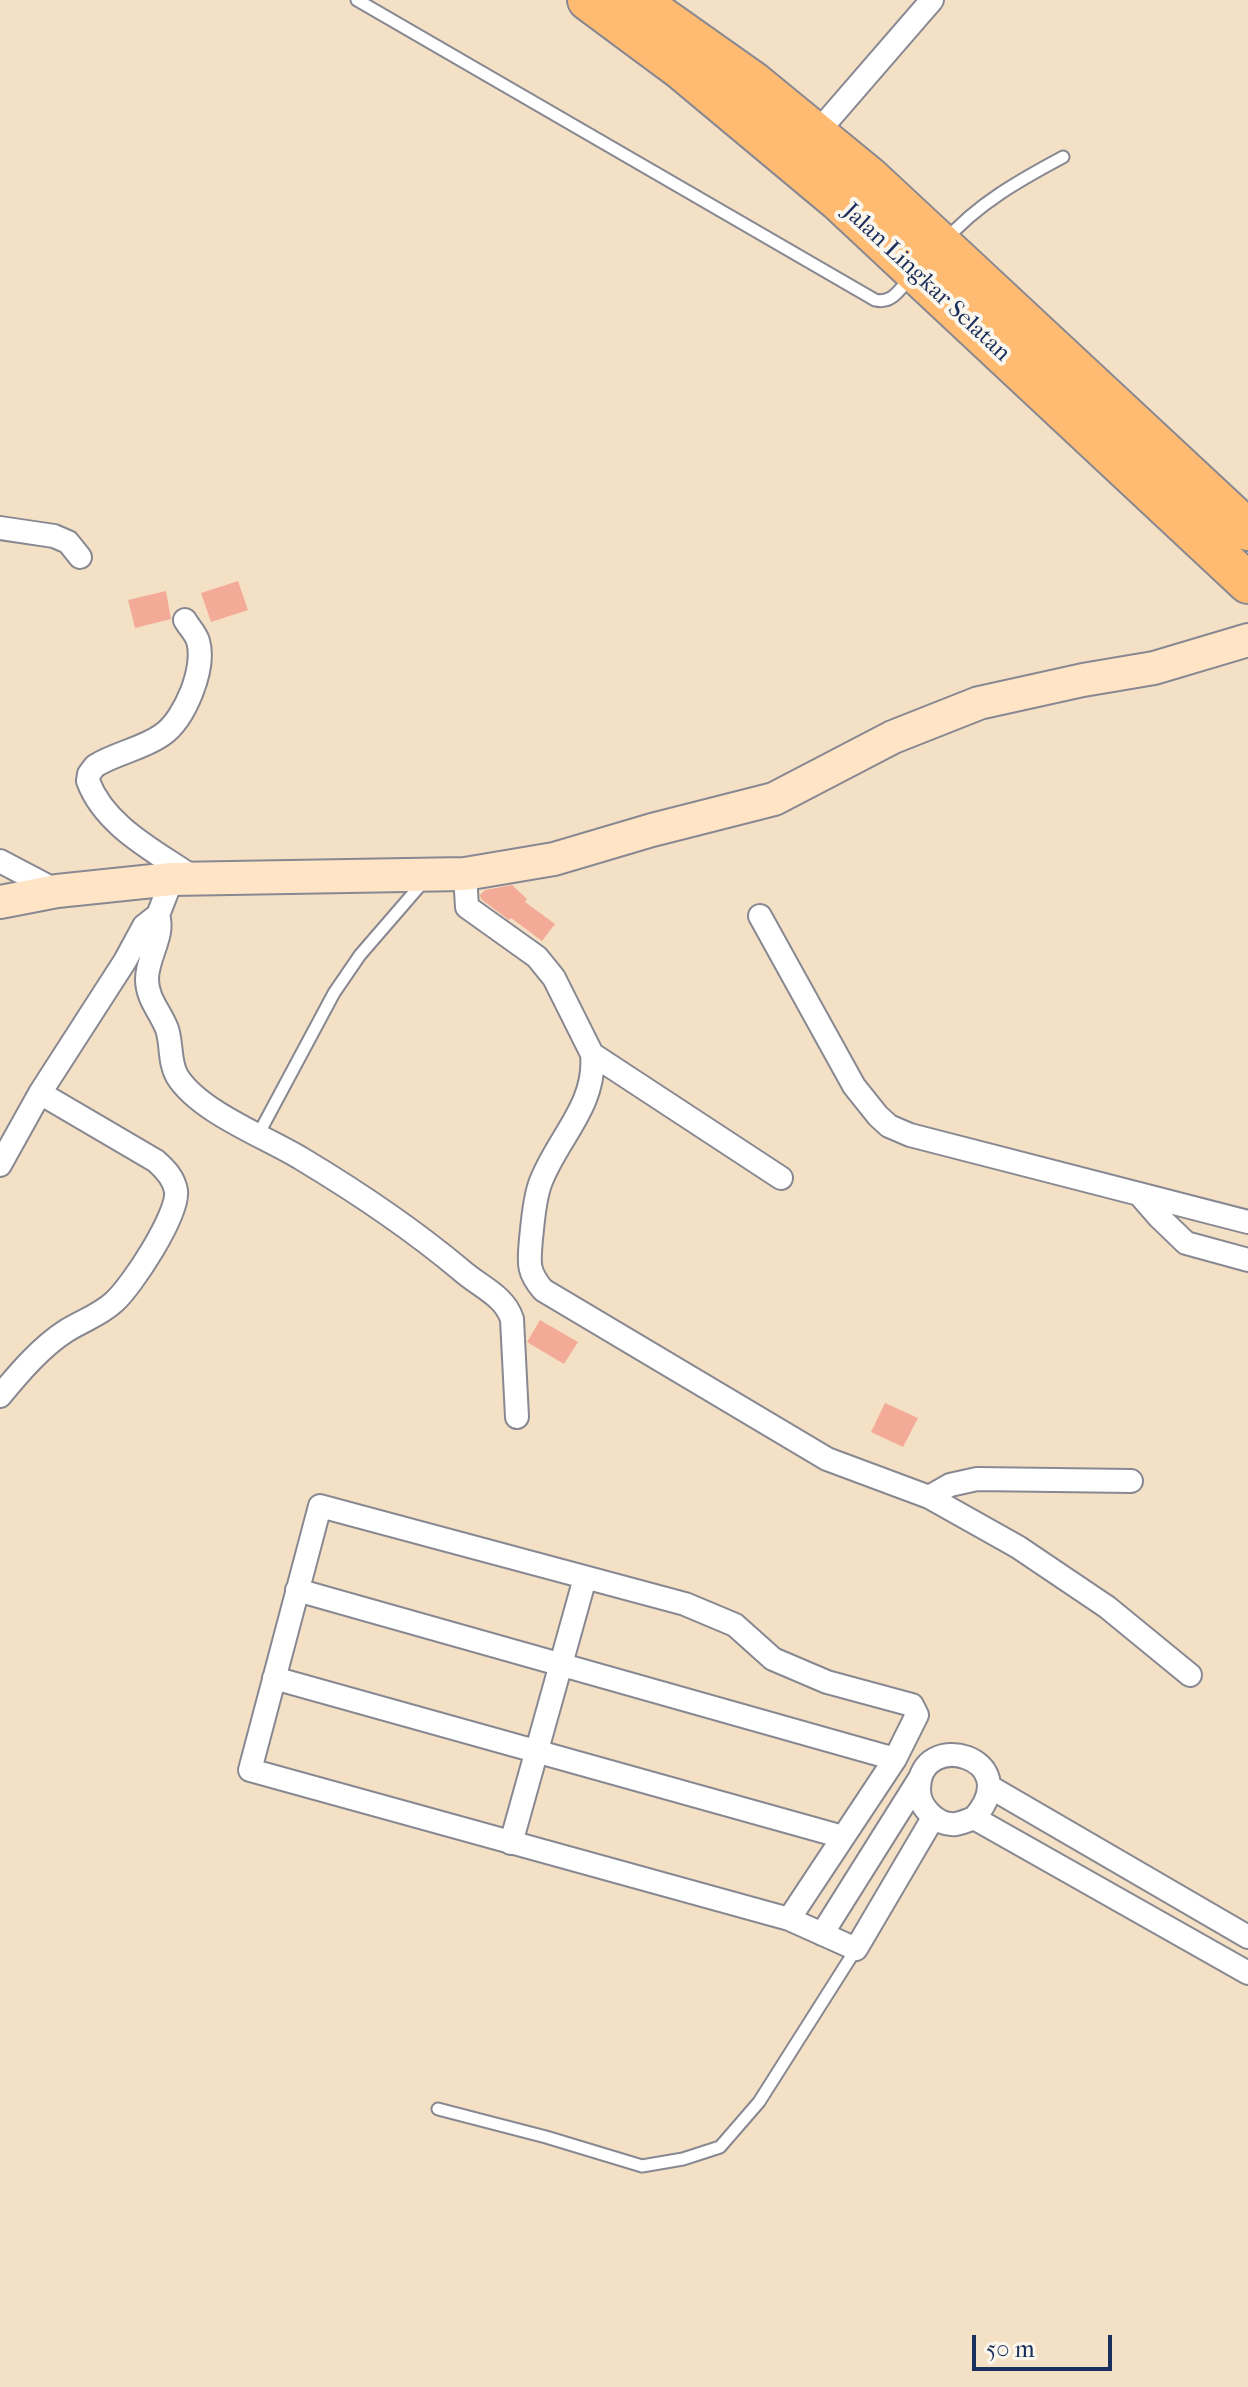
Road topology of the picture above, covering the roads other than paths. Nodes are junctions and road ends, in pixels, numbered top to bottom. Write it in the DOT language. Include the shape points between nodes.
graph roads {
  1 [pos="357,0"];
  2 [pos="588,0"];
  3 [pos="637,0"];
  4 [pos="932,0"];
  5 [pos="816,134"];
  6 [pos="1063,157"];
  7 [pos="928,259"];
  8 [pos="1160,446"];
  9 [pos="1130,473"];
  10 [pos="0,528"];
  11 [pos="1248,530"];
  12 [pos="80,557"];
  13 [pos="1248,583"];
  14 [pos="185,620"];
  15 [pos="1248,640"];
  16 [pos="0,861"];
  17 [pos="430,874"];
  18 [pos="465,874"];
  19 [pos="183,879"];
  20 [pos="57,891"];
  21 [pos="0,902"];
  22 [pos="158,915"];
  23 [pos="760,916"];
  24 [pos="592,1054"];
  25 [pos="40,1093"];
  26 [pos="258,1135"];
  27 [pos="0,1165"];
  28 [pos="781,1178"];
  29 [pos="1139,1194"];
  30 [pos="1248,1222"];
  31 [pos="1248,1260"];
  32 [pos="0,1396"];
  33 [pos="517,1417"];
  34 [pos="1131,1481"];
  35 [pos="929,1497"];
  36 [pos="585,1578"];
  37 [pos="297,1590"];
  38 [pos="561,1664"];
  39 [pos="1190,1675"];
  40 [pos="274,1678"];
  41 [pos="537,1752"];
  42 [pos="895,1759"];
  43 [pos="920,1778"];
  44 [pos="990,1787"];
  45 [pos="933,1818"];
  46 [pos="974,1818"];
  47 [pos="843,1837"];
  48 [pos="511,1843"];
  49 [pos="789,1919"];
  50 [pos="822,1934"];
  51 [pos="1246,1936"];
  52 [pos="856,1949"];
  53 [pos="1227,1963"];
  54 [pos="1248,1973"];
  55 [pos="438,2109"];
  1 -- 7 [label="lane" via="875,300 890,299"];
  2 -- 7 [label="highway, Jalan Lingkar Selatan" via="706,89 838,200"];
  3 -- 5 [label="highway, Jalan Lingkar Selatan"];
  4 -- 5 [label="street"];
  5 -- 7 [label="highway, Jalan Lingkar Selatan" via="870,178"];
  6 -- 7 [label="lane" via="985,204"];
  7 -- 8 [label="highway, Jalan Lingkar Selatan"];
  7 -- 9 [label="highway, Jalan Lingkar Selatan"];
  8 -- 9 [label="highway"];
  8 -- 11 [label="highway, Jalan Lingkar Selatan"];
  9 -- 13 [label="highway, Jalan Lingkar Selatan"];
  10 -- 12 [label="street" via="54,536 68,542"];
  14 -- 19 [label="street" via="199,649 190,700 178,720 164,734 95,766 88,781 124,830"];
  15 -- 18 [label="street" via="1154,668 979,703 893,737 774,799 554,859"];
  16 -- 20 [label="street"];
  17 -- 18 [label="street"];
  17 -- 19 [label="street"];
  17 -- 26 [label="lane" via="334,993"];
  18 -- 24 [label="street" via="467,907 537,957 554,978"];
  19 -- 20 [label="street"];
  19 -- 22 [label="street"];
  20 -- 21 [label="street"];
  22 -- 25 [label="street" via="144,926"];
  22 -- 26 [label="street" via="160,930 147,979 168,1031 176,1074 194,1096"];
  23 -- 29 [label="street" via="854,1086 889,1126"];
  24 -- 28 [label="street"];
  24 -- 35 [label="street" via="591,1084 581,1110 539,1186 529,1263 532,1277 543,1290 827,1459"];
  25 -- 27 [label="street"];
  25 -- 32 [label="street" via="156,1161 177,1194 171,1215 127,1289 56,1339"];
  26 -- 33 [label="street" via="386,1214 508,1306"];
  29 -- 30 [label="street"];
  29 -- 31 [label="street" via="1186,1243"];
  34 -- 35 [label="street" via="977,1479"];
  35 -- 39 [label="street" via="1018,1547 1107,1607"];
  36 -- 37 [label="street" via="320,1506"];
  36 -- 38 [label="street"];
  36 -- 42 [label="street" via="685,1604 735,1625 773,1659 827,1682 912,1705 917,1715"];
  37 -- 38 [label="street"];
  37 -- 40 [label="street"];
  38 -- 41 [label="street"];
  38 -- 42 [label="street"];
  40 -- 41 [label="street"];
  40 -- 48 [label="street" via="250,1770"];
  41 -- 47 [label="street"];
  41 -- 48 [label="street"];
  42 -- 47 [label="street"];
  43 -- 44 [label="street" via="931,1762 949,1754 969,1756 984,1769"];
  43 -- 45 [label="street" via="923,1807"];
  43 -- 50 [label="street"];
  44 -- 46 [label="street" via="986,1805"];
  44 -- 51 [label="street"];
  45 -- 46 [label="street" via="954,1824"];
  45 -- 52 [label="street"];
  46 -- 53 [label="street"];
  47 -- 49 [label="street"];
  48 -- 49 [label="street"];
  49 -- 50 [label="street"];
  50 -- 52 [label="street"];
  51 -- 53 [label="street"];
  52 -- 55 [label="lane" via="759,2102 720,2147 642,2166"];
  53 -- 54 [label="street"];
}
